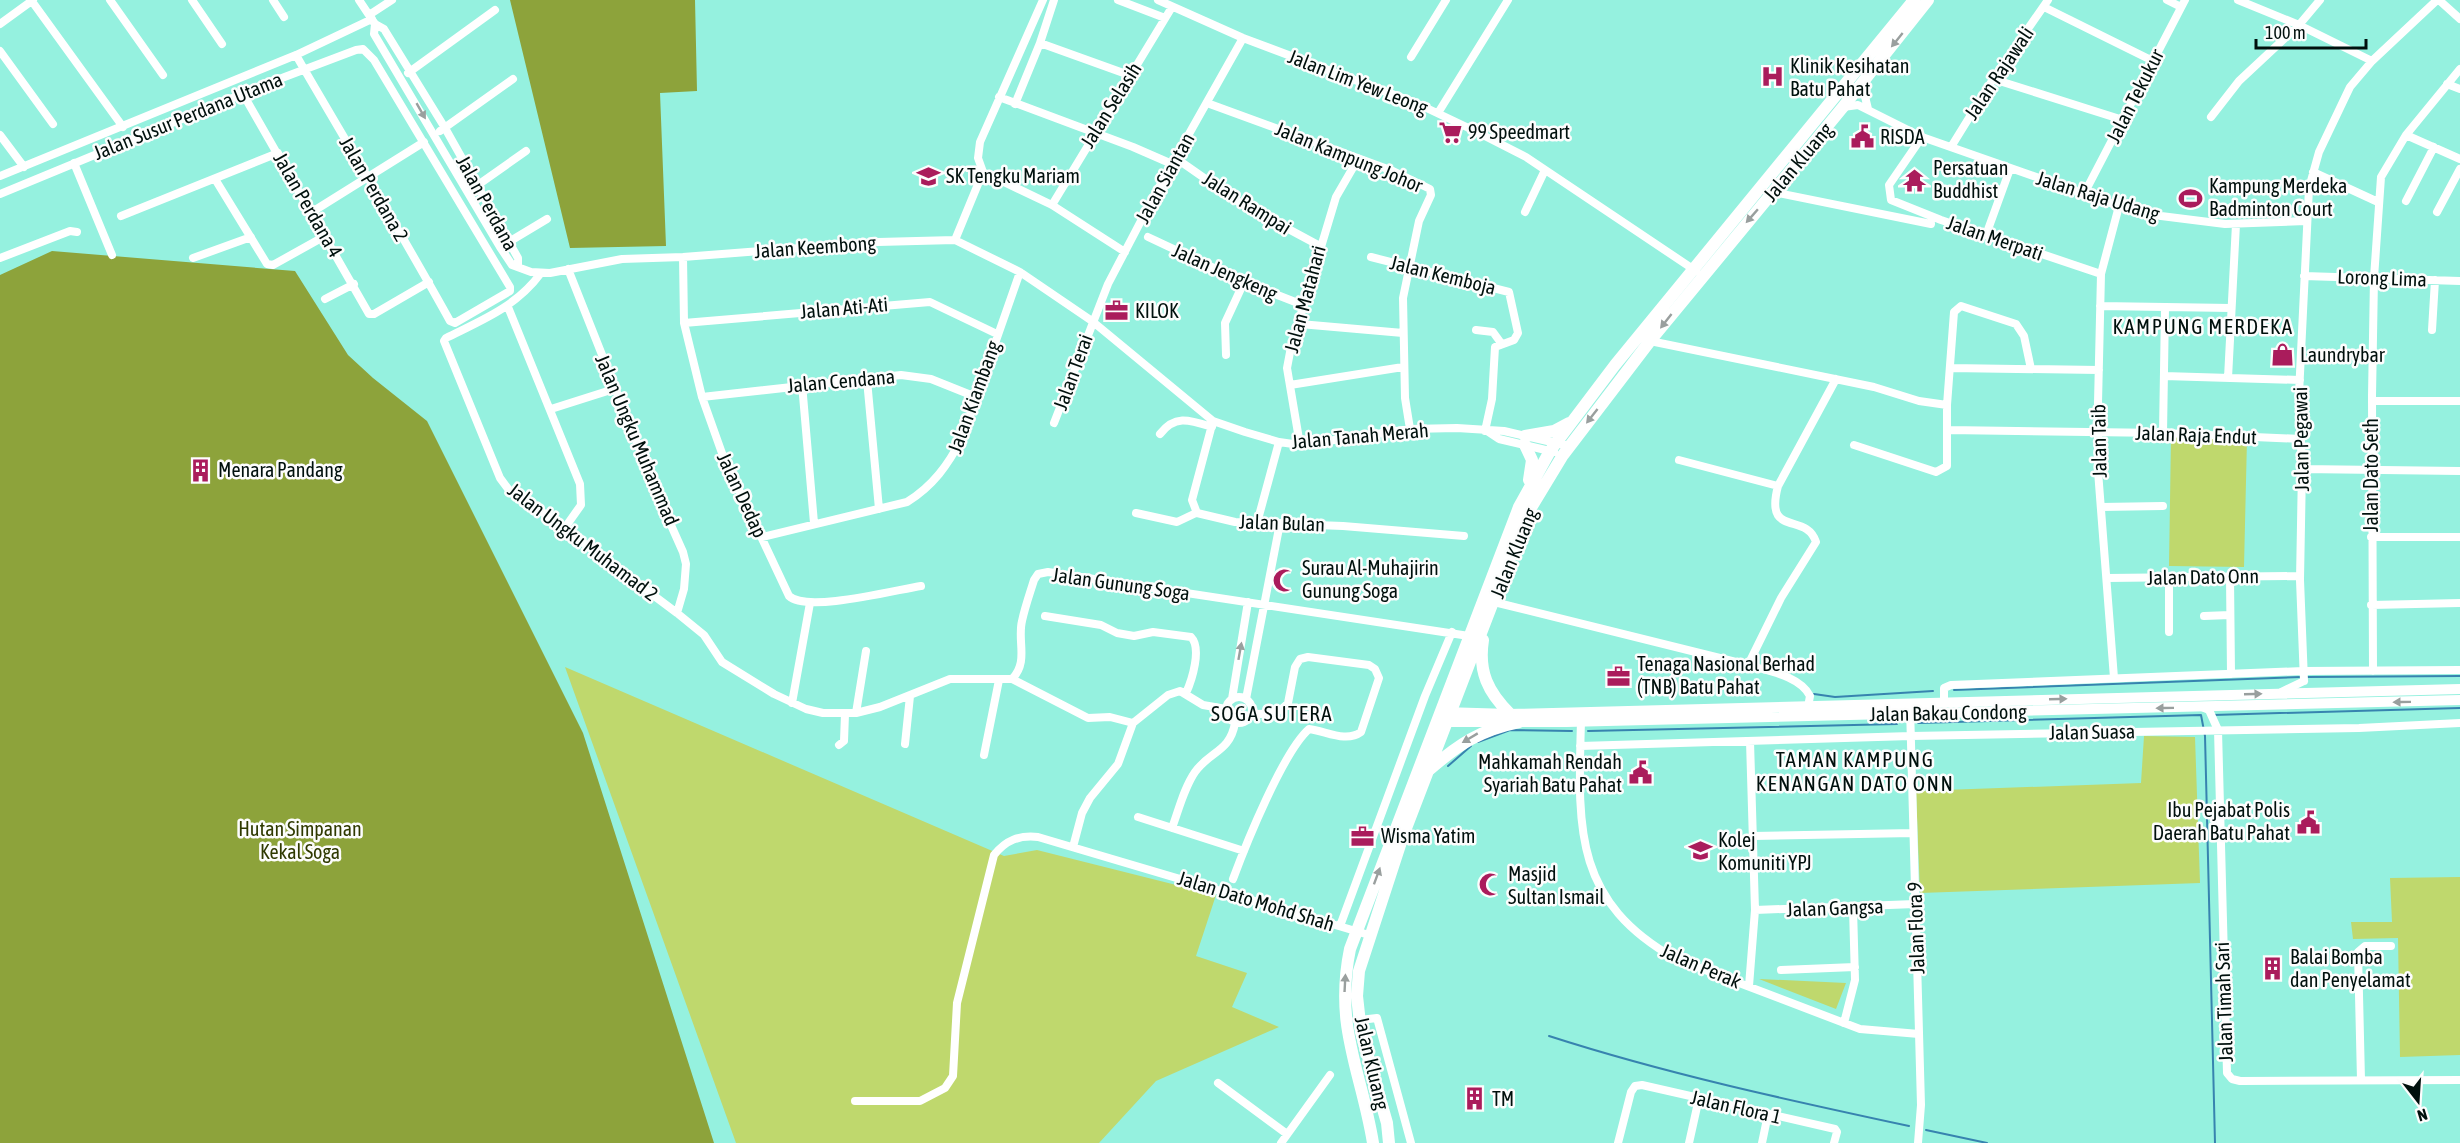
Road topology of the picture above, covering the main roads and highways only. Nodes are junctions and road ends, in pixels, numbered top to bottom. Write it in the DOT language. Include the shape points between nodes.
graph roads {
  1 [pos="1914,0"];
  2 [pos="1928,0"];
  3 [pos="1698,272"];
  4 [pos="1579,415"];
  5 [pos="1559,449"];
  6 [pos="1519,507"];
  7 [pos="1486,621"];
  8 [pos="2460,689"];
  9 [pos="2460,700"];
  10 [pos="1910,709"];
  11 [pos="1443,717"];
  12 [pos="1515,718"];
  13 [pos="1428,770"];
  14 [pos="1363,933"];
  15 [pos="1373,1143"];
  16 [pos="1389,1143"];
  1 -- 3 [label="highway, Jalan Kluang"];
  2 -- 3 [label="highway, Jalan Kluang, one-way" via="1773,192"];
  3 -- 4 [label="highway, Jalan Kluang"];
  3 -- 5 [label="highway, Jalan Kluang, one-way" via="1650,341"];
  4 -- 5 [label="highway, Jalan Kluang"];
  4 -- 6 [label="highway" via="1554,431 1525,440 1533,466"];
  5 -- 6 [label="highway, Jalan Kluang"];
  5 -- 7 [label="highway, Jalan Kluang" via="1526,516"];
  6 -- 11 [label="highway, Jalan Kluang" via="1469,636"];
  7 -- 11 [label="highway, Jalan Kluang"];
  7 -- 12 [label="highway" via="1482,671 1489,688"];
  10 -- 8 [label="main road, Jalan Bakau Condong, one-way" via="1944,702"];
  9 -- 10 [label="main road, Jalan Bakau Condong, one-way" via="2206,709"];
  10 -- 12 [label="main road, Jalan Bakau Condong" via="1581,721"];
  10 -- 12 [label="main road, Jalan Bakau Condong" via="1809,705"];
  11 -- 12 [label="main road, Jalan Bakau Condong"];
  11 -- 13 [label="highway, Jalan Kluang"];
  14 -- 11 [label="highway, Jalan Kluang, one-way"];
  12 -- 13 [label="highway, one-way" via="1480,732"];
  13 -- 14 [label="highway, Jalan Kluang"];
  15 -- 14 [label="highway, Jalan Kluang, one-way" via="1345,1016 1345,975"];
  14 -- 16 [label="highway, Jalan Kluang" via="1360,1020"];
}
